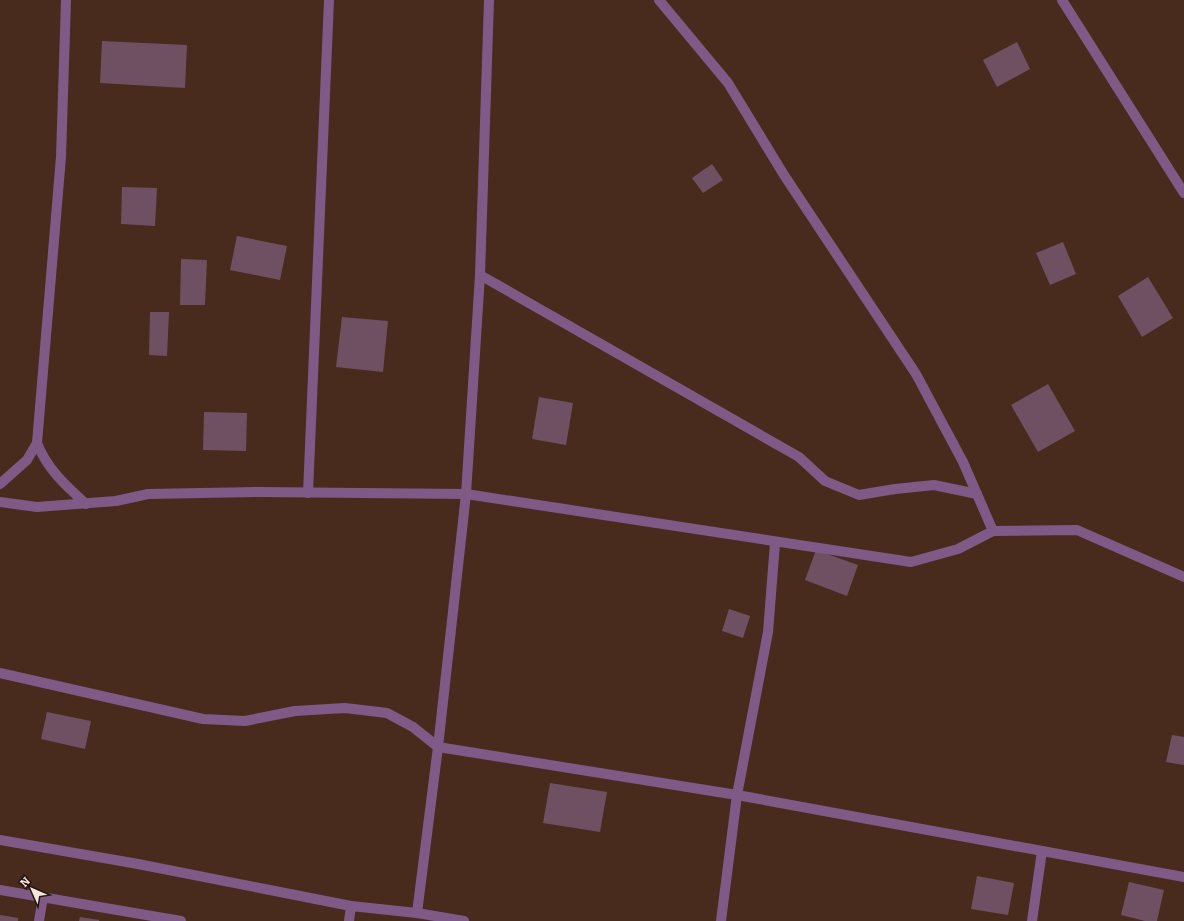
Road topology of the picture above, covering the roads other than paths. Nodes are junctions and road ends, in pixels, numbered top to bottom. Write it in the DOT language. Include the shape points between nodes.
graph roads {
  1 [pos="66,0"];
  2 [pos="329,0"];
  3 [pos="489,0"];
  4 [pos="659,0"];
  5 [pos="1062,0"];
  6 [pos="1184,193"];
  7 [pos="480,275"];
  8 [pos="37,443"];
  9 [pos="0,484"];
  10 [pos="308,493"];
  11 [pos="466,494"];
  12 [pos="977,494"];
  13 [pos="0,502"];
  14 [pos="86,504"];
  15 [pos="993,531"];
  16 [pos="775,543"];
  17 [pos="1184,577"];
  18 [pos="0,670"];
  19 [pos="0,673"];
  20 [pos="15,677"];
  21 [pos="438,747"];
  22 [pos="737,795"];
  23 [pos="0,840"];
  24 [pos="1042,851"];
  25 [pos="1184,876"];
  26 [pos="0,890"];
  27 [pos="43,897"];
  28 [pos="351,906"];
  29 [pos="417,913"];
  30 [pos="39,921"];
  31 [pos="181,921"];
  32 [pos="349,921"];
  33 [pos="464,921"];
  34 [pos="721,921"];
  35 [pos="1032,921"];
  1 -- 8 [label="street" via="61,157"];
  2 -- 10 [label="street"];
  3 -- 7 [label="street"];
  4 -- 12 [label="street" via="728,83 784,175 916,374 963,462"];
  5 -- 6 [label="street"];
  7 -- 11 [label="street"];
  7 -- 12 [label="street" via="799,457 825,481 859,495 895,488 934,485"];
  8 -- 9 [label="street" via="27,460"];
  8 -- 14 [label="street" via="42,456 60,480"];
  10 -- 11 [label="street"];
  10 -- 14 [label="street" via="148,494"];
  11 -- 16 [label="street"];
  11 -- 21 [label="street"];
  12 -- 15 [label="street"];
  13 -- 14 [label="street" via="37,507"];
  15 -- 16 [label="street" via="958,549 911,562"];
  15 -- 17 [label="street" via="1077,530"];
  16 -- 22 [label="street" via="768,632"];
  18 -- 20 [label="street"];
  19 -- 20 [label="street"];
  20 -- 21 [label="street" via="203,719 245,721 295,711 345,708 387,713 413,727"];
  21 -- 22 [label="street"];
  21 -- 29 [label="street"];
  22 -- 24 [label="street"];
  22 -- 34 [label="street"];
  23 -- 28 [label="street"];
  24 -- 25 [label="street"];
  24 -- 35 [label="street"];
  26 -- 27 [label="street"];
  27 -- 30 [label="street"];
  27 -- 31 [label="street"];
  28 -- 29 [label="street"];
  28 -- 32 [label="street"];
  29 -- 33 [label="street"];
}
